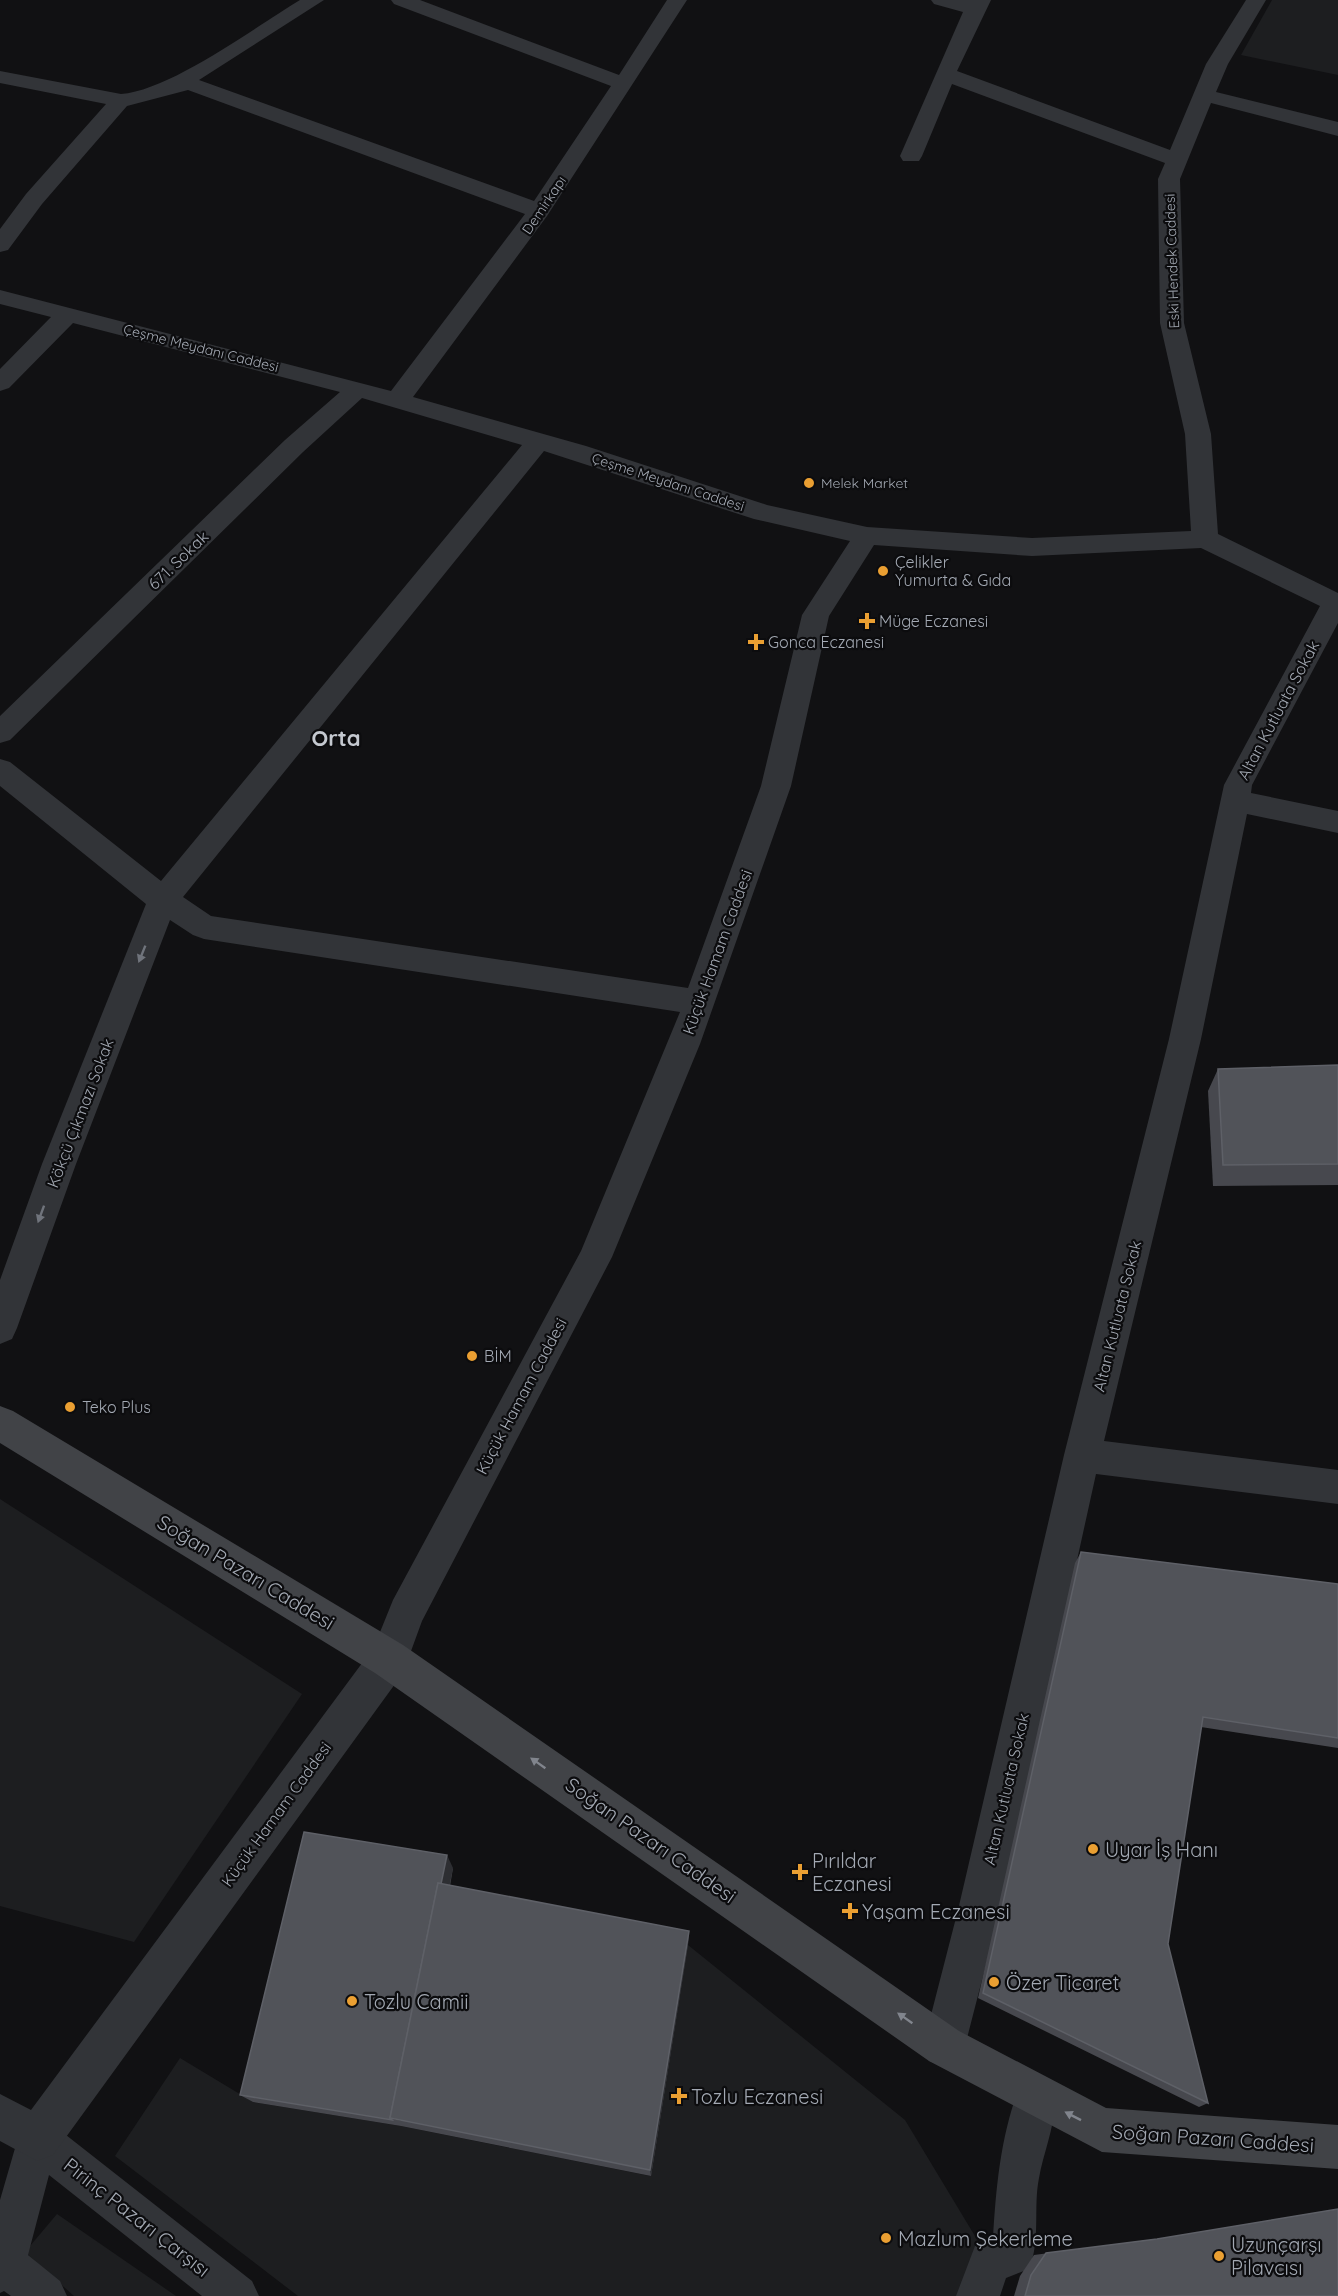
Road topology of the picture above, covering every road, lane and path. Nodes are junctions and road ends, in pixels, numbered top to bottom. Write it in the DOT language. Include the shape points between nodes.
graph roads {
  1 [pos="314,0"];
  2 [pos="401,0"];
  3 [pos="678,0"];
  4 [pos="941,0"];
  5 [pos="1256,0"];
  6 [pos="978,5"];
  7 [pos="945,74"];
  8 [pos="0,76"];
  9 [pos="624,84"];
  10 [pos="176,85"];
  11 [pos="1204,95"];
  12 [pos="121,100"];
  13 [pos="1338,129"];
  14 [pos="910,156"];
  15 [pos="1177,160"];
  16 [pos="539,211"];
  17 [pos="0,245"];
  18 [pos="0,297"];
  19 [pos="68,314"];
  20 [pos="0,383"];
  21 [pos="358,389"];
  22 [pos="397,400"];
  23 [pos="539,441"];
  24 [pos="867,536"];
  25 [pos="1205,539"];
  26 [pos="1337,603"];
  27 [pos="0,733"];
  28 [pos="0,770"];
  29 [pos="1234,801"];
  30 [pos="1338,822"];
  31 [pos="163,900"];
  32 [pos="699,1002"];
  33 [pos="0,1328"];
  34 [pos="0,1423"];
  35 [pos="1082,1455"];
  36 [pos="1338,1487"];
  37 [pos="389,1659"];
  38 [pos="944,2046"];
  39 [pos="1036,2098"];
  40 [pos="0,2116"];
  41 [pos="37,2139"];
  42 [pos="1338,2147"];
  43 [pos="2,2267"];
  44 [pos="45,2296"];
  45 [pos="237,2296"];
  46 [pos="978,2296"];
  1 -- 10 [label="street"];
  2 -- 9 [label="street"];
  3 -- 9 [label="street, Demirkapı"];
  4 -- 6 [label="street"];
  5 -- 11 [label="street, Eski Hendek Caddesi" via="1217,64"];
  6 -- 7 [label="street"];
  7 -- 14 [label="street"];
  7 -- 15 [label="street"];
  8 -- 12 [label="street"];
  9 -- 16 [label="street, Demirkapı"];
  10 -- 12 [label="street"];
  10 -- 16 [label="street" via="190,84 245,102"];
  11 -- 13 [label="street"];
  11 -- 15 [label="street, Eski Hendek Caddesi"];
  12 -- 17 [label="street"];
  15 -- 25 [label="street, Eski Hendek Caddesi" via="1169,179 1172,324 1198,434"];
  16 -- 22 [label="street, Demirkapı" via="461,321"];
  18 -- 19 [label="street, Çeşme Meydanı Caddesi"];
  19 -- 20 [label="street"];
  19 -- 21 [label="street, Çeşme Meydanı Caddesi"];
  21 -- 22 [label="street, Çeşme Meydanı Caddesi"];
  21 -- 27 [label="street, 671. Sokak"];
  22 -- 23 [label="street, Çeşme Meydanı Caddesi"];
  23 -- 24 [label="street, Çeşme Meydanı Caddesi" via="763,513"];
  23 -- 31 [label="street, Kökçü Çıkmazı Sokak"];
  24 -- 25 [label="street, Çeşme Meydanı Caddesi" via="1032,547"];
  24 -- 32 [label="street, Küçük Hamam Caddesi" via="816,615 776,786"];
  25 -- 26 [label="street, Çeşme Meydanı Caddesi"];
  26 -- 29 [label="street, Altan Kutluata Sokak" via="1238,785"];
  28 -- 31 [label="street"];
  29 -- 30 [label="street"];
  29 -- 35 [label="street, Altan Kutluata Sokak" via="1185,1039"];
  31 -- 32 [label="street" via="204,927"];
  31 -- 33 [label="street, Kökçü Çıkmazı Sokak, one-way" via="59,1164"];
  32 -- 37 [label="street, Küçük Hamam Caddesi" via="595,1257 406,1613"];
  34 -- 37 [label="main road, Soğan Pazarı Caddesi"];
  35 -- 36 [label="street"];
  35 -- 38 [label="street, Altan Kutluata Sokak" via="982,1898"];
  38 -- 37 [label="main road, Soğan Pazarı Caddesi, one-way"];
  37 -- 41 [label="street, Küçük Hamam Caddesi"];
  38 -- 39 [label="main road, Soğan Pazarı Caddesi"];
  42 -- 39 [label="main road, Soğan Pazarı Caddesi, one-way" via="1102,2130"];
  39 -- 46 [label="street" via="1017,2180 1014,2254 990,2261"];
  40 -- 41 [label="street"];
  41 -- 43 [label="street"];
  41 -- 45 [label="street, Pirinç Pazarı Çarşısı"];
  43 -- 44 [label="street"];
}
